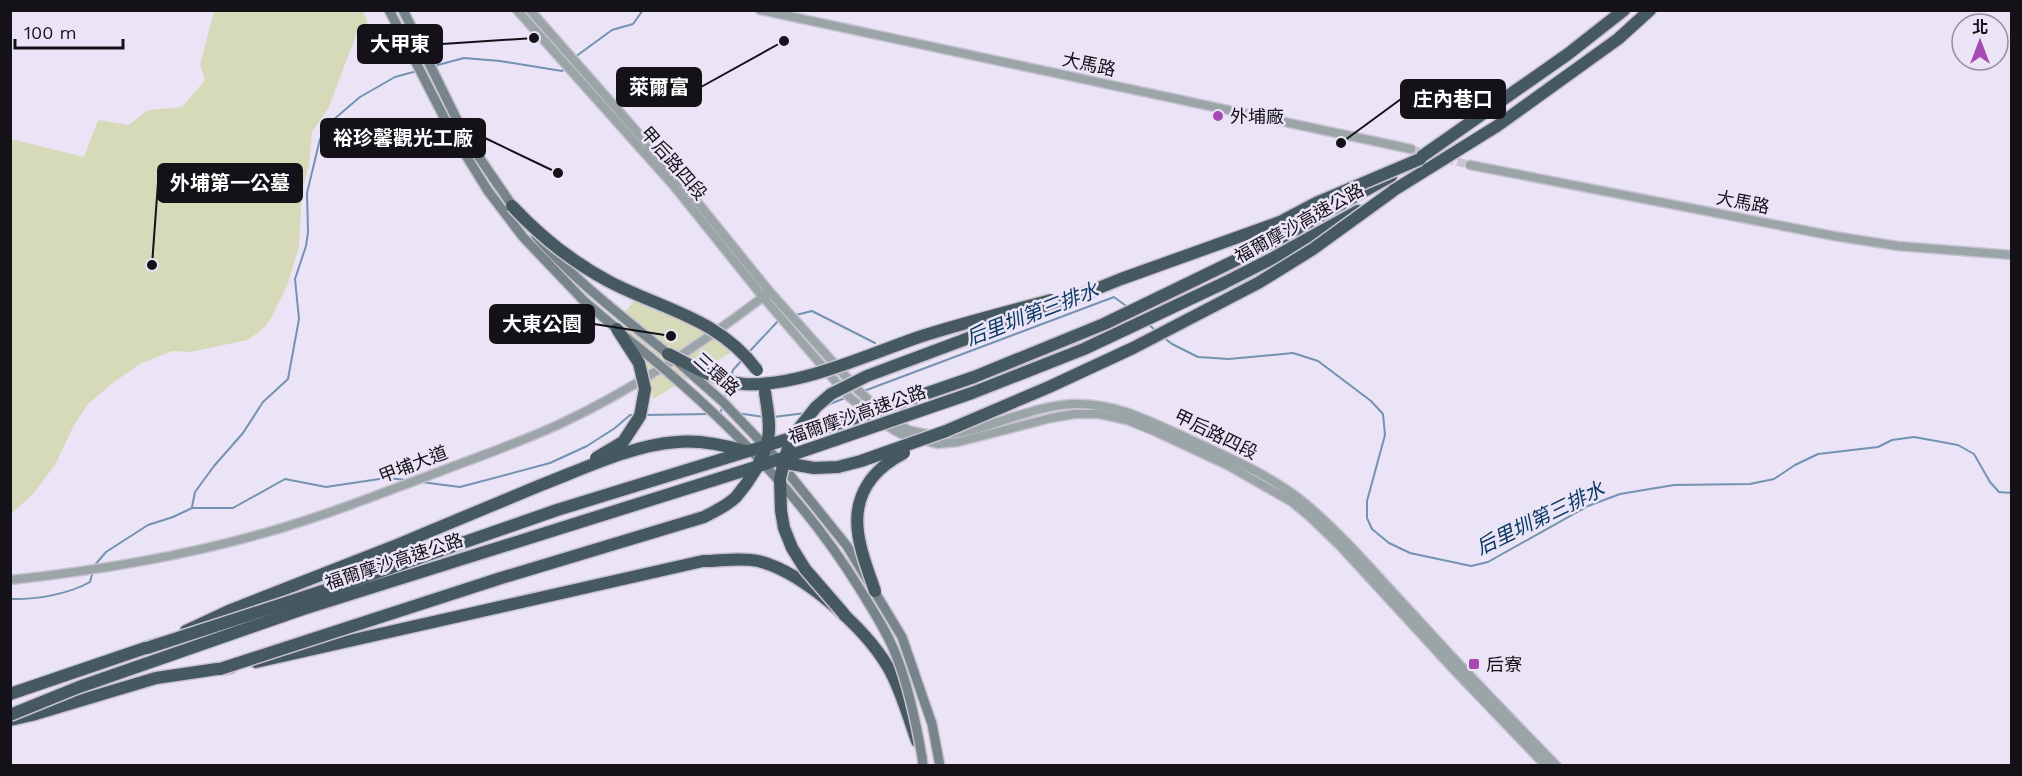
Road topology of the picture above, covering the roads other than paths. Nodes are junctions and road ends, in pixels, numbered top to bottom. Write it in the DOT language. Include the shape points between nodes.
graph roads {
  1 [pos="389,10"];
  2 [pos="403,10"];
  3 [pos="516,10"];
  4 [pos="530,10"];
  5 [pos="760,10"];
  6 [pos="1624,10"];
  7 [pos="1650,10"];
  8 [pos="1415,154"];
  9 [pos="1470,165"];
  10 [pos="1393,191"];
  11 [pos="512,206"];
  12 [pos="2012,255"];
  13 [pos="1121,279"];
  14 [pos="767,294"];
  15 [pos="791,322"];
  16 [pos="617,329"];
  17 [pos="668,354"];
  18 [pos="946,431"];
  19 [pos="755,453"];
  20 [pos="780,462"];
  21 [pos="542,485"];
  22 [pos="10,580"];
  23 [pos="875,591"];
  24 [pos="844,614"];
  25 [pos="147,648"];
  26 [pos="220,669"];
  27 [pos="10,694"];
  28 [pos="10,715"];
  29 [pos="10,720"];
  30 [pos="923,761"];
  31 [pos="940,765"];
  32 [pos="1546,765"];
  33 [pos="1557,765"];
  1 -- 16 [label="main road, 三環路" via="452,133 488,191 523,237 584,301"];
  2 -- 11 [label="main road, 三環路" via="462,129"];
  3 -- 14 [label="street, 甲后路四段"];
  4 -- 14 [label="street, 甲后路四段" via="682,183"];
  5 -- 8 [label="street, 大馬路"];
  6 -- 8 [label="highway, 福爾摩沙高速公路" via="1568,54"];
  7 -- 10 [label="highway, 福爾摩沙高速公路" via="1618,39 1497,126"];
  8 -- 13 [label="highway, bridge" via="1280,222"];
  8 -- 25 [label="highway, 福爾摩沙高速公路, bridge" via="1328,213 1275,241 1104,324 974,377 843,422 556,510"];
  9 -- 12 [label="street, 大馬路" via="1845,238"];
  10 -- 18 [label="highway, bridge" via="1314,249 1258,283 1133,348"];
  10 -- 28 [label="highway, 福爾摩沙高速公路, bridge" via="1215,288 1084,349 972,393 762,465 291,612"];
  11 -- 17 [label="main road, 三環路, bridge" via="565,267"];
  11 -- 26 [label="highway, bridge" via="581,266 716,330 740,350 757,370 767,407 770,426 760,461 736,497 704,518 501,578"];
  13 -- 17 [label="highway, bridge" via="976,320 816,374 779,382 742,384 722,380"];
  13 -- 24 [label="highway, bridge" via="867,376 831,394 816,407 789,445 780,479 781,511 792,548"];
  14 -- 15 [label="street, 甲后路四段"];
  14 -- 22 [label="street, 甲埔大道" via="664,366 598,404 534,435 382,493 312,519 195,550"];
  15 -- 32 [label="street, 甲后路四段" via="848,396 901,434 937,444 958,442 1051,418 1099,414 1154,431 1271,489 1292,502 1341,547"];
  15 -- 33 [label="street, 甲后路四段" via="885,416 908,430 936,436 964,433 1052,408 1102,406 1128,412 1265,477 1305,504 1346,542"];
  16 -- 19 [label="main road, 三環路, bridge"];
  16 -- 21 [label="highway, bridge" via="639,363 645,389 640,416 623,442"];
  17 -- 20 [label="main road, 三環路, bridge" via="723,402"];
  18 -- 20 [label="highway, bridge" via="838,467 814,468"];
  18 -- 23 [label="highway, bridge" via="890,460 871,477 862,493 858,532"];
  19 -- 20 [label="main road, bridge"];
  19 -- 21 [label="highway, bridge" via="678,441 625,454"];
  19 -- 30 [label="main road, 三環路, bridge" via="831,544 882,625 914,710"];
  20 -- 23 [label="main road, 三環路, bridge" via="848,546"];
  21 -- 25 [label="highway, bridge" via="231,610"];
  23 -- 31 [label="main road, 三環路" via="902,637 932,724"];
  24 -- 26 [label="highway, bridge" via="776,567 756,560 703,561"];
  24 -- 30 [label="highway, bridge" via="889,668"];
  25 -- 27 [label="highway, 福爾摩沙高速公路"];
  26 -- 29 [label="highway" via="156,678"];
}
